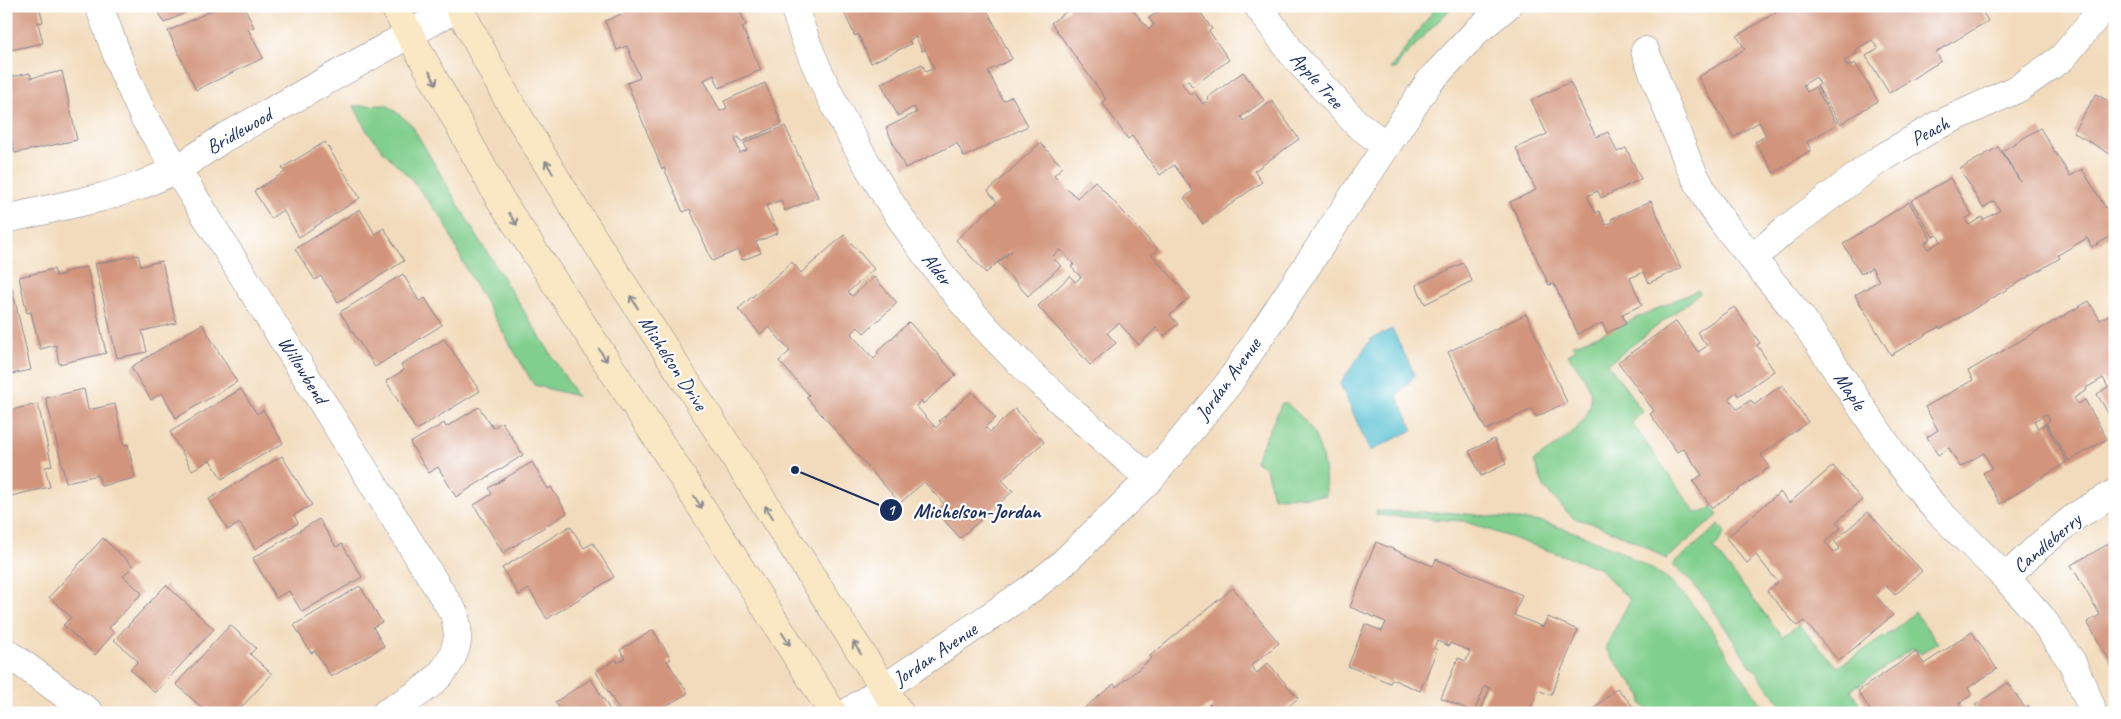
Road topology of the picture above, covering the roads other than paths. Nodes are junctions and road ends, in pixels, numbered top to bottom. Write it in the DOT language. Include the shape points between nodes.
graph roads {
  1 [pos="99,6"];
  2 [pos="394,6"];
  3 [pos="794,6"];
  4 [pos="1258,6"];
  5 [pos="1507,6"];
  6 [pos="2105,6"];
  7 [pos="458,7"];
  8 [pos="410,35"];
  9 [pos="1646,51"];
  10 [pos="1385,145"];
  11 [pos="178,169"];
  12 [pos="6,219"];
  13 [pos="1753,258"];
  14 [pos="1150,479"];
  15 [pos="2115,493"];
  16 [pos="2006,578"];
  17 [pos="6,652"];
  18 [pos="884,689"];
  19 [pos="2091,706"];
  20 [pos="90,713"];
  21 [pos="386,713"];
  22 [pos="833,713"];
  23 [pos="847,713"];
  24 [pos="900,713"];
  1 -- 11 [label="street, Willowbend" via="144,117"];
  2 -- 8 [label="main road"];
  3 -- 14 [label="street, Alder" via="825,89 882,193 921,249 962,300 1025,367"];
  4 -- 10 [label="street, Apple Tree" via="1294,56 1356,124"];
  5 -- 10 [label="street, Jordan Avenue" via="1478,30 1429,82"];
  6 -- 13 [label="street, Peach" via="2062,58 2019,88 1936,126 1880,159"];
  7 -- 8 [label="street, Bridlewood"];
  18 -- 7 [label="main road, Michelson Drive, one-way" via="574,208 502,89"];
  8 -- 11 [label="street, Bridlewood" via="222,139"];
  8 -- 22 [label="main road, one-way" via="498,196"];
  9 -- 13 [label="street, Maple" via="1689,165 1725,226"];
  10 -- 14 [label="street, Jordan Avenue" via="1229,383"];
  11 -- 12 [label="street, Bridlewood" via="103,197"];
  11 -- 21 [label="street, Willowbend" via="455,615 458,640 450,663 426,689"];
  13 -- 16 [label="street, Maple" via="1802,320 1923,493"];
  14 -- 18 [label="street, Jordan Avenue" via="1059,567"];
  15 -- 16 [label="street, Candleberry" via="2076,516"];
  16 -- 19 [label="street, Maple" via="2040,616 2072,662"];
  17 -- 20 [label="street"];
  18 -- 23 [label="street, Jordan Avenue"];
  18 -- 24 [label="main road, Michelson Drive"];
}
